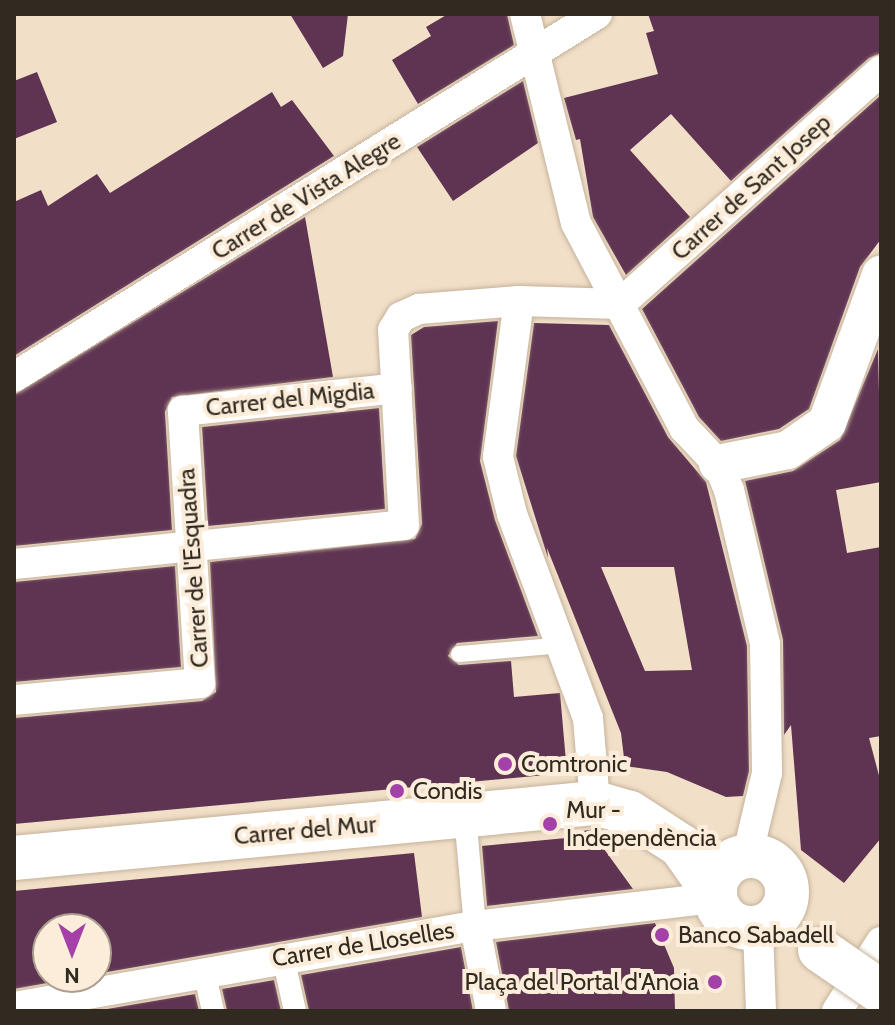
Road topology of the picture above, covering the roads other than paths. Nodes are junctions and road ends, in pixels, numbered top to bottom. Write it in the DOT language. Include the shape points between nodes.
graph roads {
  1 [pos="525,14"];
  2 [pos="597,14"];
  3 [pos="535,54"];
  4 [pos="881,71"];
  5 [pos="881,275"];
  6 [pos="519,301"];
  7 [pos="620,304"];
  8 [pos="14,377"];
  9 [pos="397,388"];
  10 [pos="183,411"];
  11 [pos="718,464"];
  12 [pos="192,546"];
  13 [pos="14,564"];
  14 [pos="564,645"];
  15 [pos="459,654"];
  16 [pos="14,700"];
  17 [pos="595,803"];
  18 [pos="465,815"];
  19 [pos="14,858"];
  20 [pos="728,877"];
  21 [pos="769,921"];
  22 [pos="475,926"];
  23 [pos="881,942"];
  24 [pos="283,957"];
  25 [pos="204,971"];
  26 [pos="881,992"];
  27 [pos="14,1007"];
  28 [pos="213,1011"];
  29 [pos="295,1011"];
  30 [pos="491,1011"];
  31 [pos="761,1011"];
  32 [pos="837,1011"];
  1 -- 3 [label="street"];
  2 -- 3 [label="street, Carrer de Vista Alegre"];
  3 -- 7 [label="street" via="576,223"];
  3 -- 8 [label="street, Carrer de Vista Alegre"];
  4 -- 7 [label="street, Carrer de Sant Josep"];
  5 -- 11 [label="street" via="827,423 788,450"];
  6 -- 7 [label="street"];
  6 -- 9 [label="street" via="419,309 401,317 393,330"];
  6 -- 14 [label="street" via="498,457 512,514"];
  7 -- 11 [label="street" via="684,428"];
  9 -- 10 [label="street, Carrer del Migdia"];
  9 -- 12 [label="street" via="404,525"];
  10 -- 12 [label="street, Carrer de l'Esquadra"];
  11 -- 20 [label="street" via="729,490 765,644 767,773"];
  12 -- 13 [label="street"];
  12 -- 16 [label="street, Carrer de l'Esquadra" via="200,683"];
  14 -- 15 [label="lane"];
  14 -- 17 [label="street" via="588,718"];
  17 -- 18 [label="main road, Carrer del Mur"];
  17 -- 20 [label="main road, Carrer del Mur" via="630,813"];
  18 -- 19 [label="main road, Carrer del Mur"];
  18 -- 22 [label="street"];
  20 -- 21 [label="main road" via="728,920"];
  20 -- 21 [label="main road" via="777,867 787,882"];
  20 -- 22 [label="street, Carrer de Lloselles"];
  21 -- 26 [label="main road, bridge"];
  21 -- 31 [label="street"];
  22 -- 24 [label="street, Carrer de Lloselles"];
  22 -- 30 [label="street"];
  23 -- 32 [label="street"];
  24 -- 25 [label="street, Carrer de Lloselles"];
  24 -- 29 [label="street"];
  25 -- 27 [label="street, Carrer de Lloselles"];
  25 -- 28 [label="street"];
}
